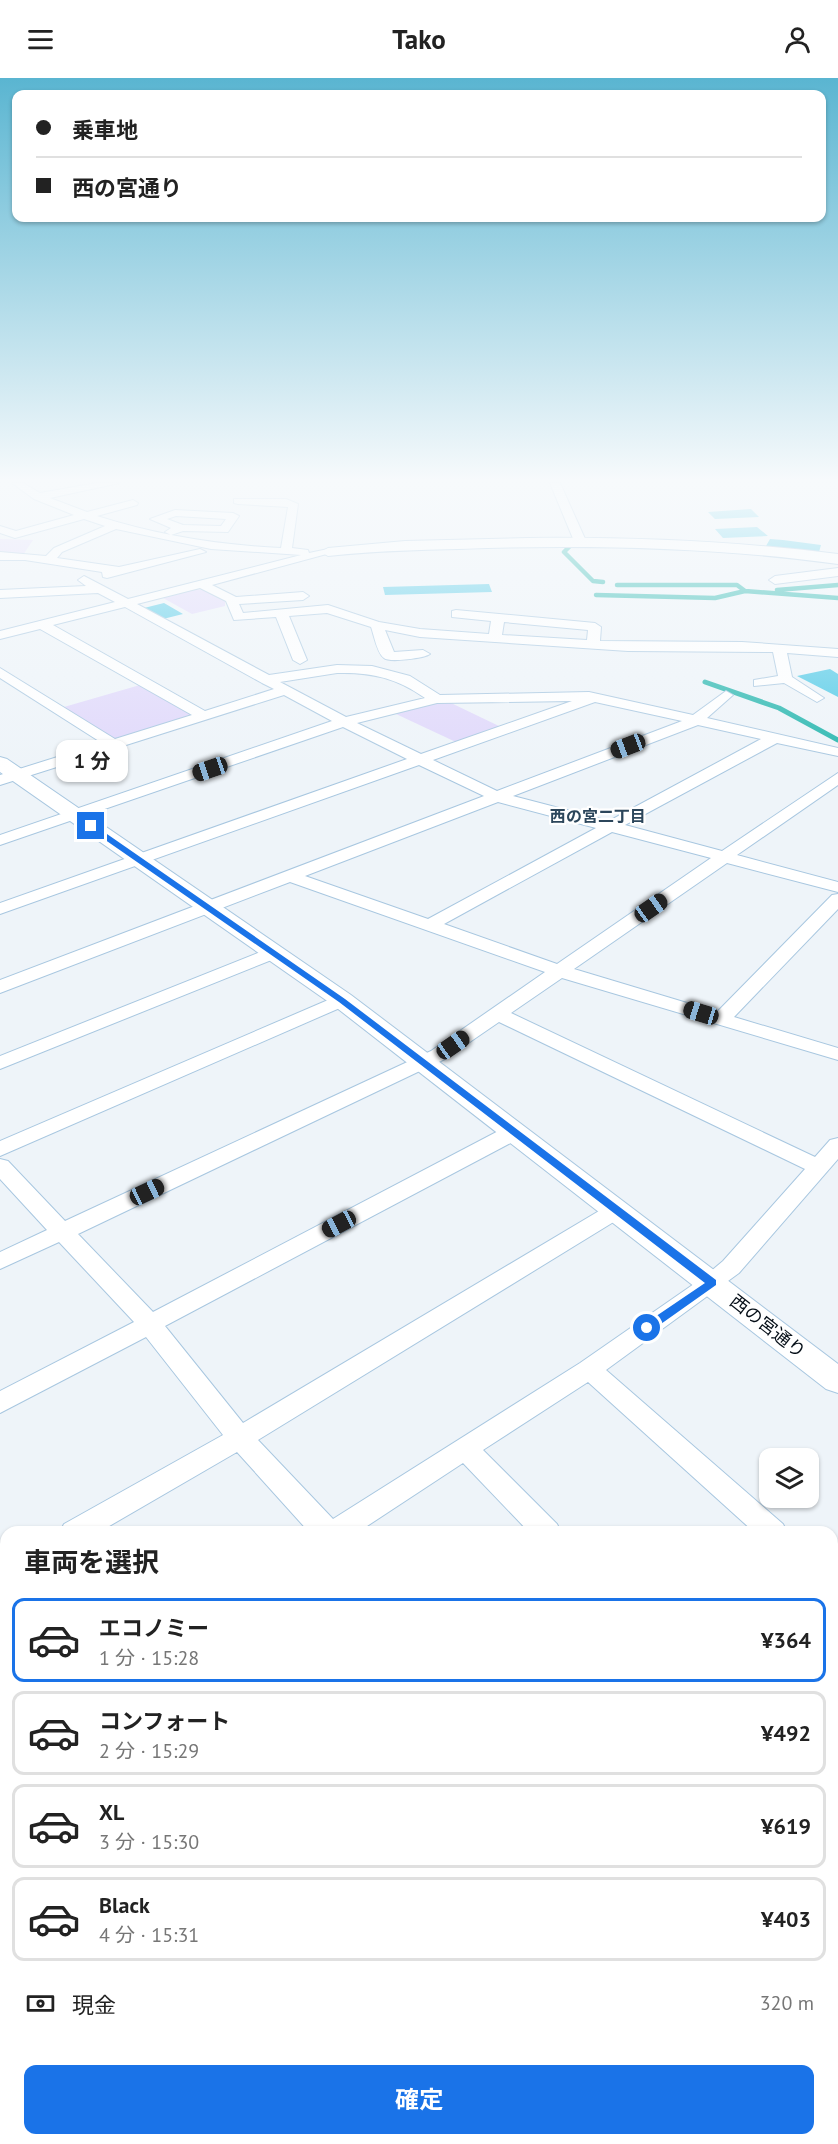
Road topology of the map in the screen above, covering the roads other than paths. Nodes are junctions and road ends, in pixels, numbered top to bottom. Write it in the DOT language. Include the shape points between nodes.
graph roads {
  1 [pos="86,579"];
  2 [pos="224,579"];
  3 [pos="780,579"];
  4 [pos="775,580"];
  5 [pos="203,585"];
  6 [pos="99,589"];
  7 [pos="0,594"];
  8 [pos="303,596"];
  9 [pos="232,601"];
  10 [pos="125,604"];
  11 [pos="281,613"];
  12 [pos="456,614"];
  13 [pos="498,618"];
  14 [pos="41,624"];
  15 [pos="376,625"];
  16 [pos="0,635"];
  17 [pos="495,638"];
  18 [pos="593,644"];
  19 [pos="779,649"];
  20 [pos="838,653"];
  21 [pos="423,654"];
  22 [pos="300,660"];
  23 [pos="0,672"];
  24 [pos="786,679"];
  25 [pos="267,680"];
  26 [pos="759,683"];
  27 [pos="286,690"];
  28 [pos="726,695"];
  29 [pos="595,698"];
  30 [pos="817,698"];
  31 [pos="437,699"];
  32 [pos="204,716"];
  33 [pos="695,721"];
  34 [pos="344,722"];
  35 [pos="774,738"];
  36 [pos="113,744"];
  37 [pos="838,752"];
  38 [pos="421,758"];
  39 [pos="0,763"];
  40 [pos="9,777"];
  41 [pos="838,778"];
  42 [pos="495,796"];
  43 [pos="75,815"];
  44 [pos="609,827"];
  45 [pos="0,840"];
  46 [pos="723,858"];
  47 [pos="139,860"];
  48 [pos="289,876"];
  49 [pos="838,887"];
  50 [pos="838,899"];
  51 [pos="207,907"];
  52 [pos="0,909"];
  53 [pos="429,925"];
  54 [pos="273,954"];
  55 [pos="560,971"];
  56 [pos="0,987"];
  57 [pos="342,1000"];
  58 [pos="498,1014"];
  59 [pos="721,1019"];
  60 [pos="838,1054"];
  61 [pos="424,1062"];
  62 [pos="0,1063"];
  63 [pos="514,1132"];
  64 [pos="838,1145"];
  65 [pos="0,1149"];
  66 [pos="0,1166"];
  67 [pos="818,1167"];
  68 [pos="617,1210"];
  69 [pos="63,1231"];
  70 [pos="0,1261"];
  71 [pos="712,1283"];
  72 [pos="149,1323"];
  73 [pos="589,1369"];
  74 [pos="838,1381"];
  75 [pos="0,1403"];
  76 [pos="240,1438"];
  77 [pos="465,1448"];
  78 [pos="85,1526"];
  79 [pos="321,1526"];
  80 [pos="344,1526"];
  81 [pos="541,1526"];
  82 [pos="766,1526"];
  1 -- 6 [label="street"];
  2 -- 5 [label="street"];
  3 -- 4 [label="street"];
  5 -- 9 [label="street"];
  5 -- 10 [label="street"];
  6 -- 7 [label="street"];
  6 -- 10 [label="street"];
  8 -- 9 [label="street"];
  9 -- 11 [label="street" via="238,617"];
  10 -- 14 [label="street"];
  10 -- 25 [label="street"];
  11 -- 15 [label="street" via="328,609"];
  11 -- 22 [label="street"];
  12 -- 13 [label="street"];
  13 -- 17 [label="street"];
  13 -- 18 [label="street" via="595,627"];
  14 -- 16 [label="street"];
  14 -- 32 [label="street"];
  15 -- 17 [label="street" via="420,633"];
  15 -- 21 [label="street" via="389,656"];
  17 -- 18 [label="street"];
  18 -- 19 [label="street"];
  19 -- 20 [label="street"];
  19 -- 24 [label="street"];
  23 -- 36 [label="street"];
  24 -- 26 [label="street"];
  24 -- 30 [label="street"];
  25 -- 27 [label="street"];
  25 -- 31 [label="street" via="324,670 370,671 404,679"];
  27 -- 32 [label="street"];
  27 -- 34 [label="street"];
  28 -- 33 [label="street"];
  29 -- 31 [label="street"];
  29 -- 33 [label="street"];
  29 -- 38 [label="street"];
  31 -- 34 [label="street"];
  32 -- 36 [label="street"];
  33 -- 35 [label="street"];
  33 -- 42 [label="street"];
  34 -- 38 [label="street"];
  34 -- 43 [label="street"];
  35 -- 37 [label="street"];
  35 -- 44 [label="street"];
  36 -- 40 [label="street"];
  38 -- 42 [label="street"];
  38 -- 47 [label="street"];
  39 -- 40 [label="street, 西の宮通り"];
  40 -- 43 [label="street, 西の宮通り"];
  41 -- 46 [label="street"];
  42 -- 44 [label="street"];
  42 -- 48 [label="street"];
  43 -- 45 [label="street"];
  43 -- 47 [label="street, 西の宮通り"];
  44 -- 46 [label="street"];
  44 -- 53 [label="street"];
  46 -- 49 [label="street"];
  46 -- 55 [label="street"];
  47 -- 51 [label="street, 西の宮通り"];
  47 -- 52 [label="street"];
  48 -- 51 [label="street"];
  48 -- 53 [label="street"];
  50 -- 59 [label="street"];
  51 -- 54 [label="street, 西の宮通り"];
  51 -- 56 [label="street"];
  53 -- 55 [label="street"];
  54 -- 57 [label="street, 西の宮通り"];
  54 -- 62 [label="street"];
  55 -- 58 [label="street"];
  55 -- 59 [label="street"];
  57 -- 61 [label="street, 西の宮通り"];
  57 -- 65 [label="street"];
  58 -- 61 [label="street"];
  58 -- 67 [label="street"];
  59 -- 60 [label="street"];
  61 -- 63 [label="street, 西の宮通り"];
  61 -- 69 [label="street"];
  63 -- 68 [label="street, 西の宮通り"];
  63 -- 72 [label="street"];
  64 -- 67 [label="street"];
  66 -- 69 [label="street"];
  67 -- 71 [label="street" via="731,1267"];
  68 -- 71 [label="street, 西の宮通り"];
  68 -- 76 [label="street"];
  69 -- 70 [label="street"];
  69 -- 72 [label="street"];
  71 -- 73 [label="street"];
  71 -- 74 [label="street, 西の宮通り"];
  72 -- 75 [label="street"];
  72 -- 76 [label="street"];
  73 -- 77 [label="street"];
  73 -- 82 [label="street"];
  76 -- 78 [label="street"];
  76 -- 79 [label="street"];
  77 -- 80 [label="street"];
  77 -- 81 [label="street"];
}
